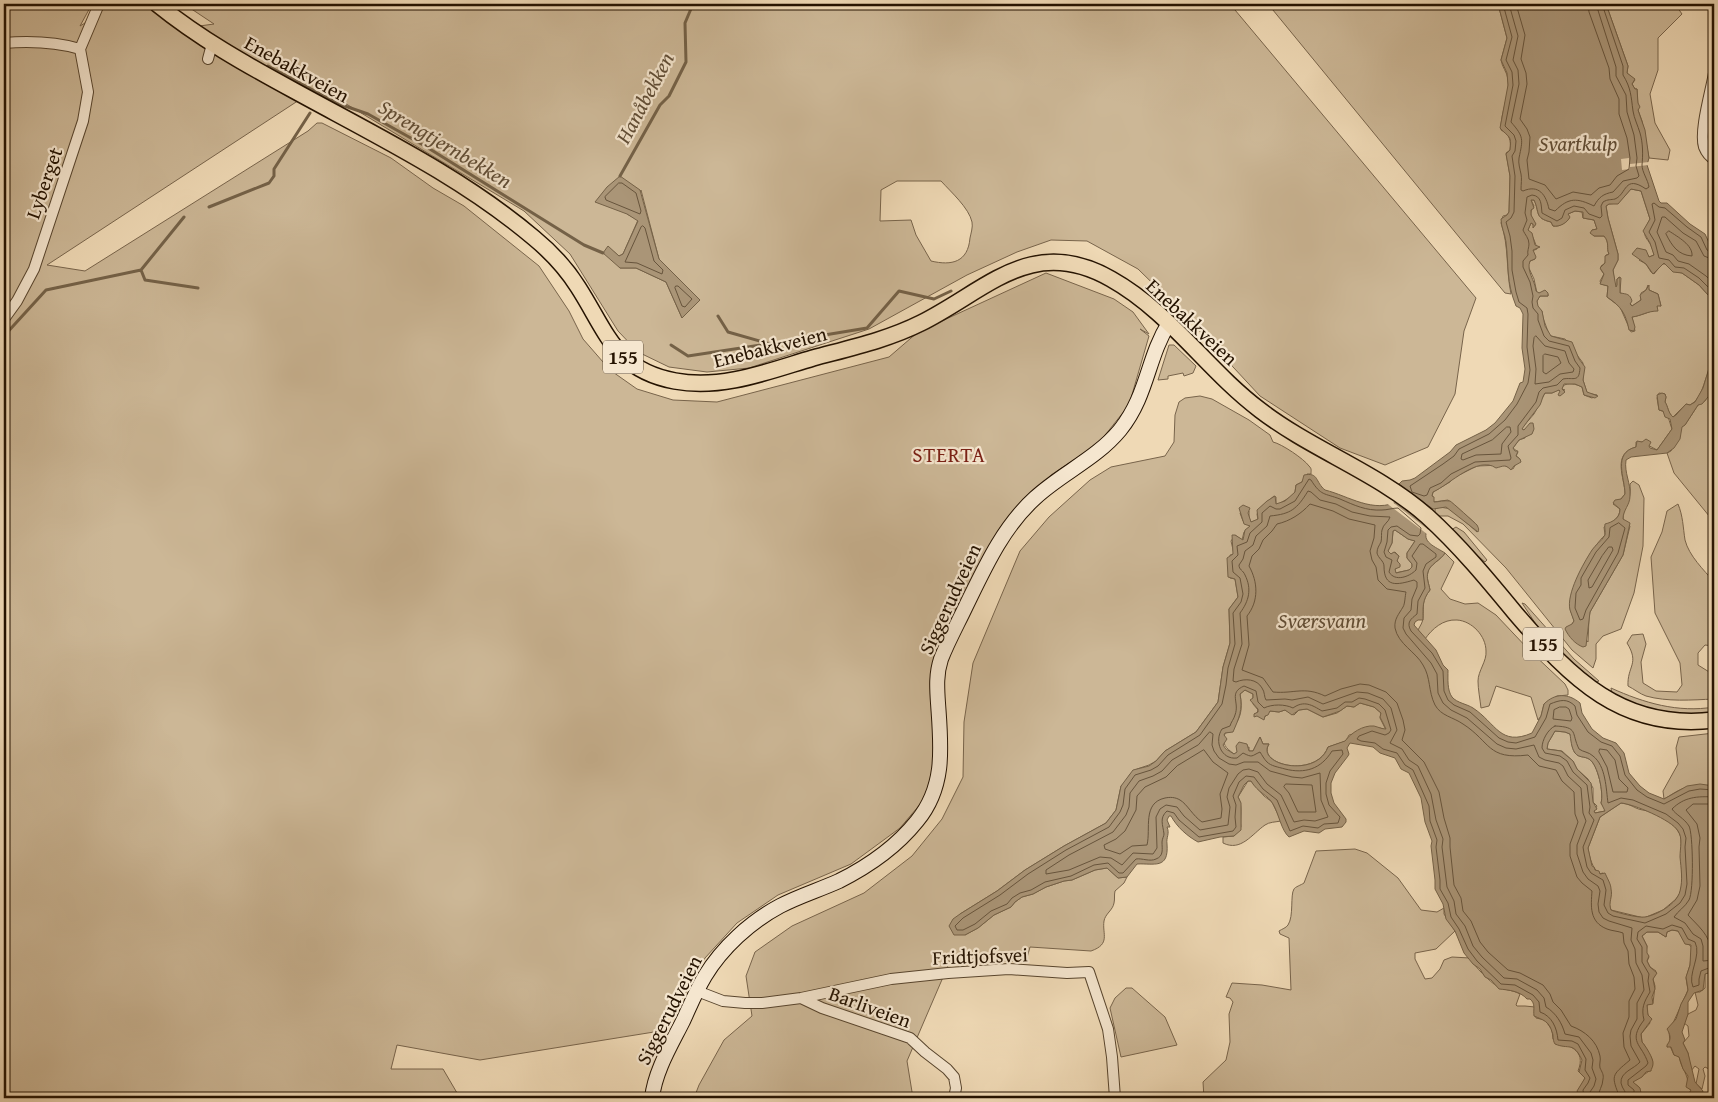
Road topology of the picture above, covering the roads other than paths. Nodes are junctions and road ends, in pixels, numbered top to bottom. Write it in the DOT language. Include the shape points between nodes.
graph roads {
  1 [pos="99,4"];
  2 [pos="157,4"];
  3 [pos="4,43"];
  4 [pos="80,50"];
  5 [pos="1714,74"];
  6 [pos="1714,159"];
  7 [pos="4,319"];
  8 [pos="1168,323"];
  9 [pos="1714,720"];
  10 [pos="697,991"];
  11 [pos="801,998"];
  12 [pos="652,1098"];
  13 [pos="954,1098"];
  14 [pos="1115,1098"];
  1 -- 4 [label="street"];
  2 -- 8 [label="main road, Enebakkveien / 155" via="188,28 210,52 245,64 411,155 507,217 549,250 568,273 622,357 660,378 689,383 719,382 872,342 921,323 999,276 1037,264 1070,264 1097,272 1126,288"];
  3 -- 4 [label="street" via="44,42"];
  4 -- 7 [label="street, Lyberget" via="88,92 83,121 34,269"];
  5 -- 6 [label="street" via="1704,126 1704,147"];
  8 -- 9 [label="main road, Enebakkveien / 155" via="1263,413 1405,499 1453,541 1548,650 1590,688 1615,703 1650,716 1684,721"];
  8 -- 10 [label="main road, Siggerudveien" via="1141,396 1125,423 1104,446 1030,503 1004,534 985,566 939,667 941,764 934,794 923,814 900,839 862,867 779,906 752,925 717,959"];
  10 -- 11 [label="street, Fridtjofsvei" via="723,1001 745,1003"];
  10 -- 12 [label="main road, Siggerudveien" via="659,1070"];
  11 -- 13 [label="street, Barliveien" via="910,1038 954,1077"];
  11 -- 14 [label="street, Fridtjofsvei" via="874,982 948,973 1009,969 1090,972 1108,1029"];
}
